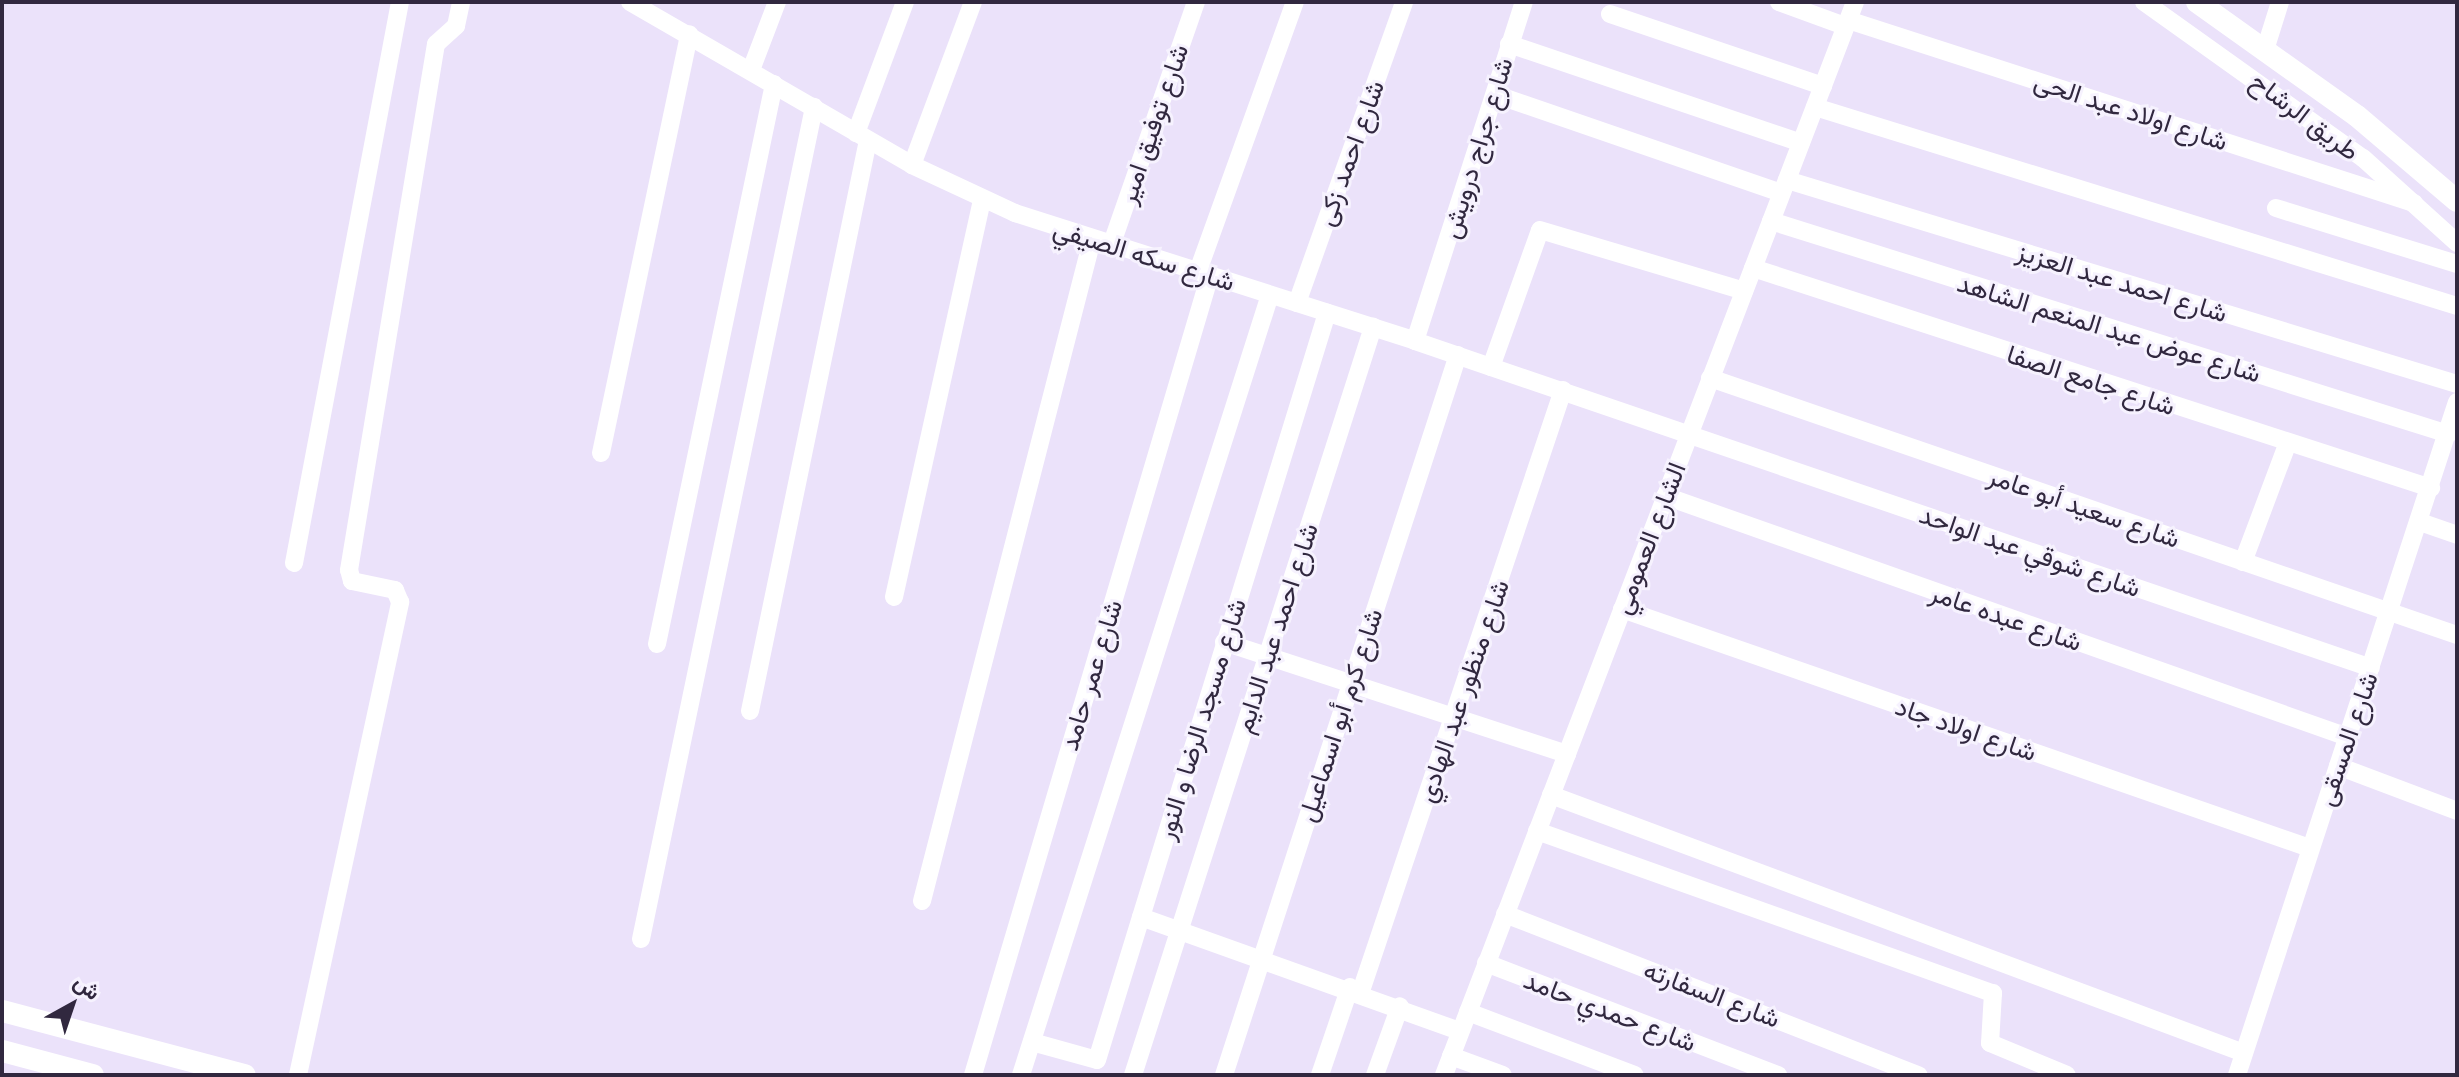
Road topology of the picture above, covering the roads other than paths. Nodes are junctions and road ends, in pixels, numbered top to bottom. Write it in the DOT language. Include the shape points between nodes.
graph roads {
  1 [pos="400,2"];
  2 [pos="461,2"];
  3 [pos="630,2"];
  4 [pos="777,2"];
  5 [pos="905,2"];
  6 [pos="973,2"];
  7 [pos="1196,2"];
  8 [pos="1295,2"];
  9 [pos="1404,2"];
  10 [pos="1524,2"];
  11 [pos="1779,2"];
  12 [pos="2144,2"];
  13 [pos="2197,2"];
  14 [pos="2280,2"];
  15 [pos="1610,14"];
  16 [pos="1849,16"];
  17 [pos="689,34"];
  18 [pos="1509,44"];
  19 [pos="2265,50"];
  20 [pos="751,70"];
  21 [pos="774,84"];
  22 [pos="1823,86"];
  23 [pos="1497,95"];
  24 [pos="814,107"];
  25 [pos="1815,107"];
  26 [pos="862,136"];
  27 [pos="1801,143"];
  28 [pos="912,165"];
  29 [pos="1784,186"];
  30 [pos="982,199"];
  31 [pos="2457,201"];
  32 [pos="2414,203"];
  33 [pos="2276,208"];
  34 [pos="1771,221"];
  35 [pos="1092,240"];
  36 [pos="2457,243"];
  37 [pos="1111,246"];
  38 [pos="2457,264"];
  39 [pos="1753,268"];
  40 [pos="1204,273"];
  41 [pos="1744,291"];
  42 [pos="1270,295"];
  43 [pos="1297,303"];
  44 [pos="2457,306"];
  45 [pos="1327,313"];
  46 [pos="1373,327"];
  47 [pos="1415,341"];
  48 [pos="1458,355"];
  49 [pos="1491,367"];
  50 [pos="1710,378"];
  51 [pos="2457,384"];
  52 [pos="1563,390"];
  53 [pos="2457,402"];
  54 [pos="2448,434"];
  55 [pos="1689,435"];
  56 [pos="2287,445"];
  57 [pos="601,453"];
  58 [pos="2431,488"];
  59 [pos="1665,496"];
  60 [pos="2420,522"];
  61 [pos="2457,535"];
  62 [pos="2243,562"];
  63 [pos="294,563"];
  64 [pos="894,597"];
  65 [pos="1622,609"];
  66 [pos="2390,612"];
  67 [pos="2457,635"];
  68 [pos="1224,642"];
  69 [pos="657,644"];
  70 [pos="1267,656"];
  71 [pos="2371,668"];
  72 [pos="1350,682"];
  73 [pos="750,711"];
  74 [pos="1455,715"];
  75 [pos="2348,737"];
  76 [pos="1567,754"];
  77 [pos="2338,766"];
  78 [pos="1551,795"];
  79 [pos="2457,811"];
  80 [pos="1537,831"];
  81 [pos="2310,848"];
  82 [pos="922,901"];
  83 [pos="1505,914"];
  84 [pos="1141,917"];
  85 [pos="1180,930"];
  86 [pos="641,939"];
  87 [pos="1263,956"];
  88 [pos="1486,963"];
  89 [pos="1356,989"];
  90 [pos="1400,1006"];
  91 [pos="2,1011"];
  92 [pos="1468,1012"];
  93 [pos="1460,1031"];
  94 [pos="1032,1042"];
  95 [pos="2,1051"];
  96 [pos="2244,1053"];
  97 [pos="1451,1056"];
  98 [pos="93,1075"];
  99 [pos="245,1075"];
  100 [pos="298,1075"];
  101 [pos="973,1075"];
  102 [pos="1021,1075"];
  103 [pos="1133,1075"];
  104 [pos="1224,1075"];
  105 [pos="1320,1075"];
  106 [pos="1375,1075"];
  107 [pos="1444,1075"];
  108 [pos="1503,1075"];
  109 [pos="1635,1075"];
  110 [pos="1778,1075"];
  111 [pos="1919,1075"];
  112 [pos="2067,1075"];
  113 [pos="2237,1075"];
  1 -- 63 [label="street"];
  2 -- 100 [label="street" via="456,26 436,44 349,570 352,581 395,590 400,602"];
  3 -- 17 [label="street, شارع سكه الصيفي"];
  4 -- 20 [label="street"];
  5 -- 26 [label="street"];
  6 -- 28 [label="street"];
  7 -- 37 [label="street, شارع توفيق امير"];
  8 -- 40 [label="street, شارع عمر حامد"];
  9 -- 43 [label="street, شارع احمد زكى"];
  10 -- 18 [label="street, شارع جراج درويش"];
  11 -- 16 [label="street, شارع اولاد عبد الحى"];
  12 -- 32 [label="street, طريق الرشاح" via="2315,122"];
  13 -- 19 [label="street, طريق الرشاح"];
  14 -- 19 [label="street"];
  15 -- 22 [label="street"];
  16 -- 22 [label="street, الشارع العمومي"];
  16 -- 32 [label="street, شارع اولاد عبد الحى"];
  17 -- 20 [label="street, شارع سكه الصيفي"];
  17 -- 57 [label="street"];
  18 -- 23 [label="street, شارع جراج درويش"];
  18 -- 27 [label="street"];
  19 -- 31 [label="street, طريق الرشاح"];
  20 -- 21 [label="street, شارع سكه الصيفي"];
  21 -- 24 [label="street, شارع سكه الصيفي"];
  21 -- 69 [label="street"];
  22 -- 25 [label="street, الشارع العمومي"];
  23 -- 29 [label="street, شارع احمد عبد العزيز"];
  23 -- 47 [label="street, شارع جراج درويش"];
  24 -- 26 [label="street, شارع سكه الصيفي"];
  24 -- 86 [label="street"];
  25 -- 27 [label="street, الشارع العمومي"];
  25 -- 44 [label="street"];
  26 -- 28 [label="street, شارع سكه الصيفي"];
  26 -- 73 [label="street"];
  27 -- 29 [label="street, الشارع العمومي"];
  28 -- 30 [label="street, شارع سكه الصيفي"];
  29 -- 34 [label="street, الشارع العمومي"];
  29 -- 51 [label="street, شارع احمد عبد العزيز"];
  30 -- 35 [label="street, شارع سكه الصيفي"];
  30 -- 64 [label="street"];
  32 -- 36 [label="street, طريق الرشاح"];
  33 -- 38 [label="street"];
  34 -- 39 [label="street, الشارع العمومي"];
  34 -- 54 [label="street, شارع عوض عبد المنعم الشاهد"];
  35 -- 37 [label="street, شارع سكه الصيفي"];
  35 -- 82 [label="street"];
  37 -- 40 [label="street, شارع سكه الصيفي"];
  39 -- 41 [label="street, الشارع العمومي"];
  39 -- 56 [label="street, شارع جامع الصفا"];
  40 -- 42 [label="street, شارع سكه الصيفي"];
  40 -- 101 [label="street, شارع عمر حامد"];
  41 -- 49 [label="street" via="1540,230"];
  41 -- 50 [label="street, الشارع العمومي"];
  42 -- 43 [label="street, شارع سكه الصيفي"];
  42 -- 94 [label="street"];
  43 -- 45 [label="street, شارع سكه الصيفي"];
  45 -- 46 [label="street, شارع سكه الصيفي"];
  45 -- 68 [label="street, شارع مسجد الرضا و النور"];
  46 -- 47 [label="street, شارع سكه الصيفي"];
  46 -- 70 [label="street, شارع احمد عبد الدايم"];
  47 -- 48 [label="street, شارع سكه الصيفي"];
  48 -- 49 [label="street, شارع سكه الصيفي"];
  48 -- 72 [label="street, شارع كرم أبو اسماعيل"];
  49 -- 52 [label="street, شارع سكه الصيفي"];
  50 -- 55 [label="street, الشارع العمومي"];
  50 -- 62 [label="street, شارع سعيد أبو عامر"];
  52 -- 55 [label="street, شارع سكه الصيفي"];
  52 -- 74 [label="street, شارع منظور عبد الهادي"];
  53 -- 54 [label="street, شارع المسقى"];
  54 -- 58 [label="street, شارع المسقى"];
  55 -- 59 [label="street, الشارع العمومي"];
  55 -- 71 [label="street, شارع شوقي عبد الواحد"];
  56 -- 58 [label="street, شارع جامع الصفا"];
  56 -- 62 [label="street"];
  58 -- 60 [label="street, شارع المسقى"];
  59 -- 65 [label="street, الشارع العمومي"];
  59 -- 75 [label="street, شارع عبده عامر"];
  60 -- 61 [label="street"];
  60 -- 66 [label="street, شارع المسقى"];
  62 -- 66 [label="street, شارع سعيد أبو عامر"];
  65 -- 76 [label="street, الشارع العمومي"];
  65 -- 81 [label="street, شارع اولاد جاد"];
  66 -- 67 [label="street, شارع سعيد أبو عامر"];
  66 -- 71 [label="street, شارع المسقى"];
  68 -- 70 [label="street"];
  68 -- 84 [label="street, شارع مسجد الرضا و النور"];
  70 -- 72 [label="street"];
  70 -- 85 [label="street, شارع احمد عبد الدايم"];
  71 -- 75 [label="street, شارع المسقى"];
  72 -- 74 [label="street"];
  72 -- 87 [label="street, شارع كرم أبو اسماعيل"];
  74 -- 76 [label="street"];
  74 -- 89 [label="street, شارع منظور عبد الهادي"];
  75 -- 77 [label="street, شارع المسقى"];
  76 -- 78 [label="street, الشارع العمومي"];
  77 -- 79 [label="street"];
  77 -- 81 [label="street, شارع المسقى"];
  78 -- 80 [label="street, الشارع العمومي"];
  78 -- 96 [label="street"];
  80 -- 83 [label="street, الشارع العمومي"];
  80 -- 112 [label="street" via="1993,993 1990,1043"];
  81 -- 96 [label="street, شارع المسقى"];
  83 -- 88 [label="street, الشارع العمومي"];
  83 -- 111 [label="street, شارع السفارته"];
  84 -- 85 [label="street"];
  84 -- 94 [label="street, شارع مسجد الرضا و النور" via="1097,1060"];
  85 -- 87 [label="street"];
  85 -- 103 [label="street, شارع احمد عبد الدايم"];
  87 -- 89 [label="street"];
  87 -- 104 [label="street, شارع كرم أبو اسماعيل"];
  88 -- 92 [label="street, الشارع العمومي"];
  88 -- 110 [label="street, شارع حمدي حامد"];
  89 -- 90 [label="street"];
  89 -- 105 [label="street, شارع منظور عبد الهادي"];
  90 -- 93 [label="street"];
  90 -- 106 [label="street"];
  91 -- 99 [label="street"];
  92 -- 93 [label="street, الشارع العمومي"];
  92 -- 109 [label="street"];
  93 -- 97 [label="street, الشارع العمومي"];
  94 -- 102 [label="street"];
  95 -- 98 [label="street"];
  96 -- 113 [label="street, شارع المسقى"];
  97 -- 107 [label="street, الشارع العمومي"];
  97 -- 108 [label="street"];
}
